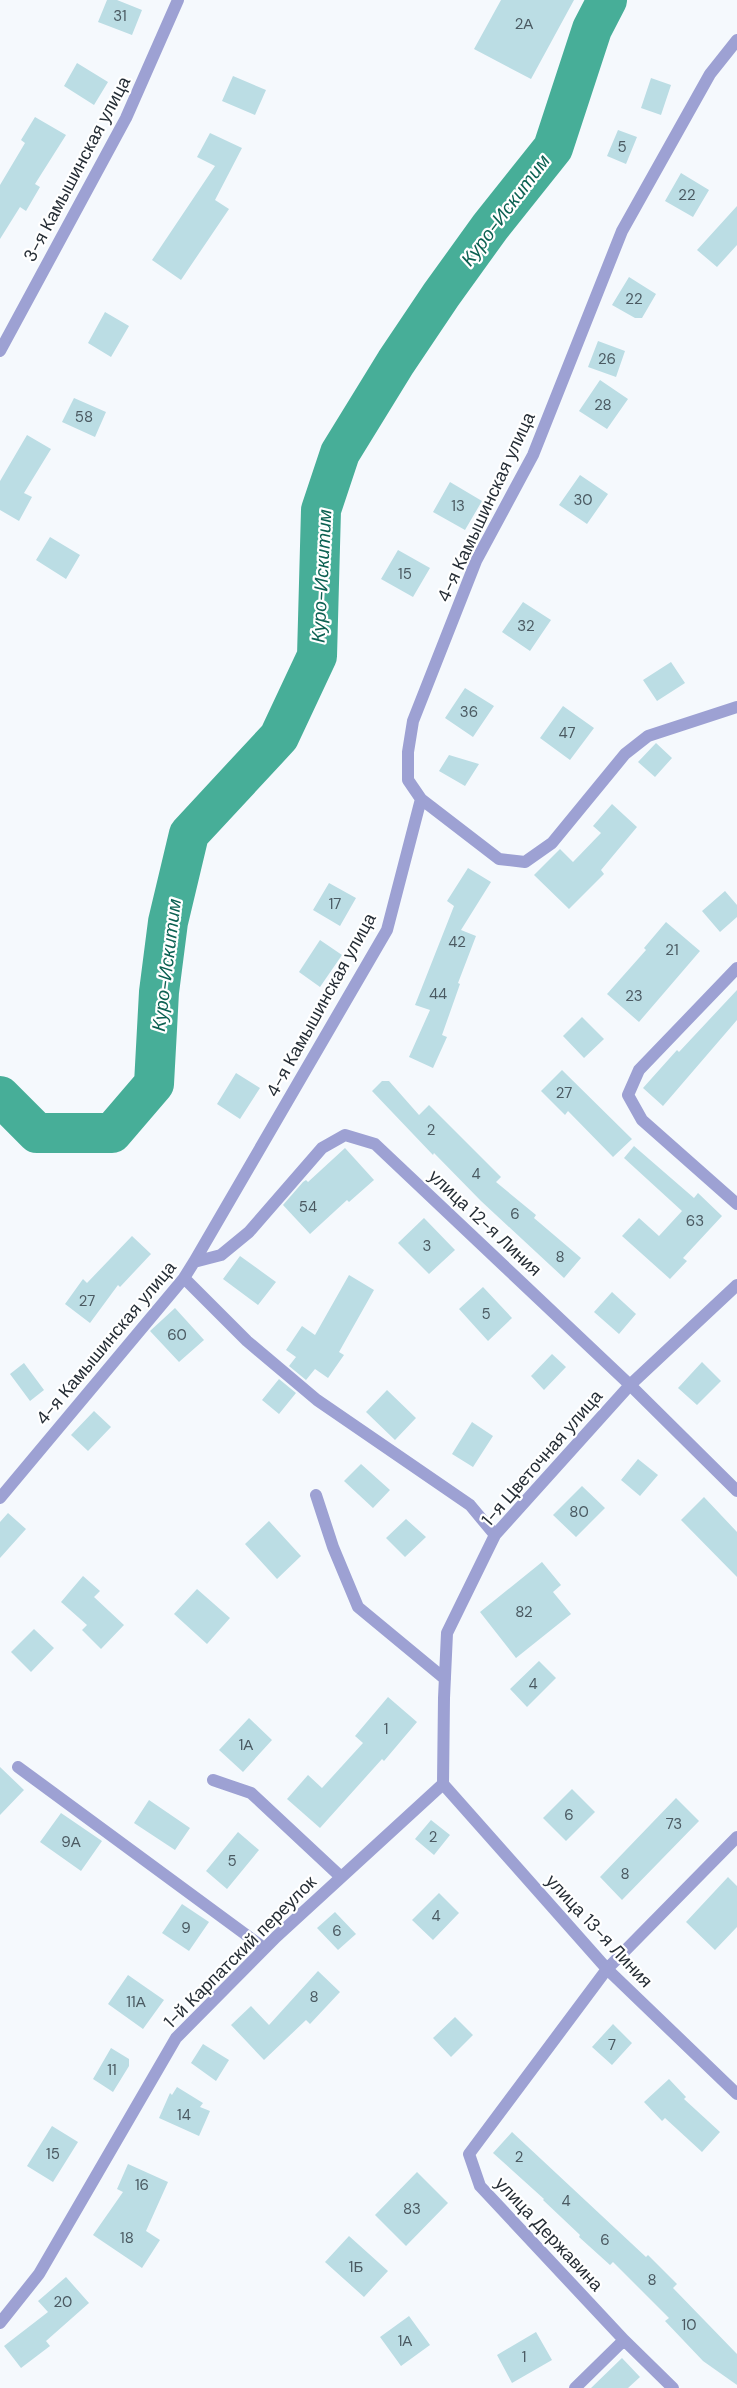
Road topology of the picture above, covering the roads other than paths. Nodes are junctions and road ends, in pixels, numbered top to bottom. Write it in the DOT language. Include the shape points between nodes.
graph roads {
  1 [pos="178,0"];
  2 [pos="737,40"];
  3 [pos="0,351"];
  4 [pos="737,706"];
  5 [pos="421,799"];
  6 [pos="737,968"];
  7 [pos="737,1204"];
  8 [pos="194,1262"];
  9 [pos="184,1278"];
  10 [pos="737,1285"];
  11 [pos="630,1385"];
  12 [pos="737,1491"];
  13 [pos="316,1495"];
  14 [pos="0,1498"];
  15 [pos="495,1535"];
  16 [pos="445,1679"];
  17 [pos="18,1767"];
  18 [pos="213,1780"];
  19 [pos="443,1784"];
  20 [pos="737,1838"];
  21 [pos="341,1877"];
  22 [pos="264,1948"];
  23 [pos="607,1969"];
  24 [pos="737,2094"];
  25 [pos="0,2323"];
  26 [pos="624,2340"];
  27 [pos="575,2388"];
  28 [pos="673,2388"];
  1 -- 3 [label="street, 3-я Камышинская улица" via="126,118"];
  2 -- 5 [label="street, 4-я Камышинская улица" via="710,74 622,231 533,455 476,561 414,721 408,752 408,780"];
  4 -- 5 [label="street" via="648,736 625,754 552,843 525,862 499,860"];
  5 -- 8 [label="street, 4-я Камышинская улица" via="386,930"];
  6 -- 7 [label="street" via="639,1070 628,1095 642,1120"];
  8 -- 9 [label="street, 4-я Камышинская улица"];
  8 -- 11 [label="street, улица 12-я Линия" via="221,1254 249,1232 322,1148 345,1135 375,1144"];
  9 -- 14 [label="street, 4-я Камышинская улица"];
  9 -- 15 [label="street" via="247,1341 317,1400 470,1505"];
  10 -- 11 [label="street, 1-я Цветочная улица"];
  11 -- 12 [label="street, улица 12-я Линия"];
  11 -- 15 [label="street, 1-я Цветочная улица"];
  13 -- 16 [label="street" via="333,1547 358,1606"];
  15 -- 16 [label="street, 1-я Цветочная улица" via="447,1633"];
  16 -- 19 [label="street, 1-я Цветочная улица"];
  17 -- 22 [label="street"];
  18 -- 21 [label="street" via="251,1793"];
  19 -- 21 [label="street, 1-й Карпатский переулок"];
  19 -- 23 [label="street, улица 13-я Линия"];
  20 -- 23 [label="street"];
  21 -- 22 [label="street, 1-й Карпатский переулок"];
  22 -- 25 [label="street, 1-й Карпатский переулок" via="176,2038 39,2274"];
  23 -- 24 [label="street, улица 13-я Линия"];
  23 -- 26 [label="street, улица Державина" via="469,2154 480,2186"];
  26 -- 27 [label="street"];
  26 -- 28 [label="street, улица Державина"];
}
